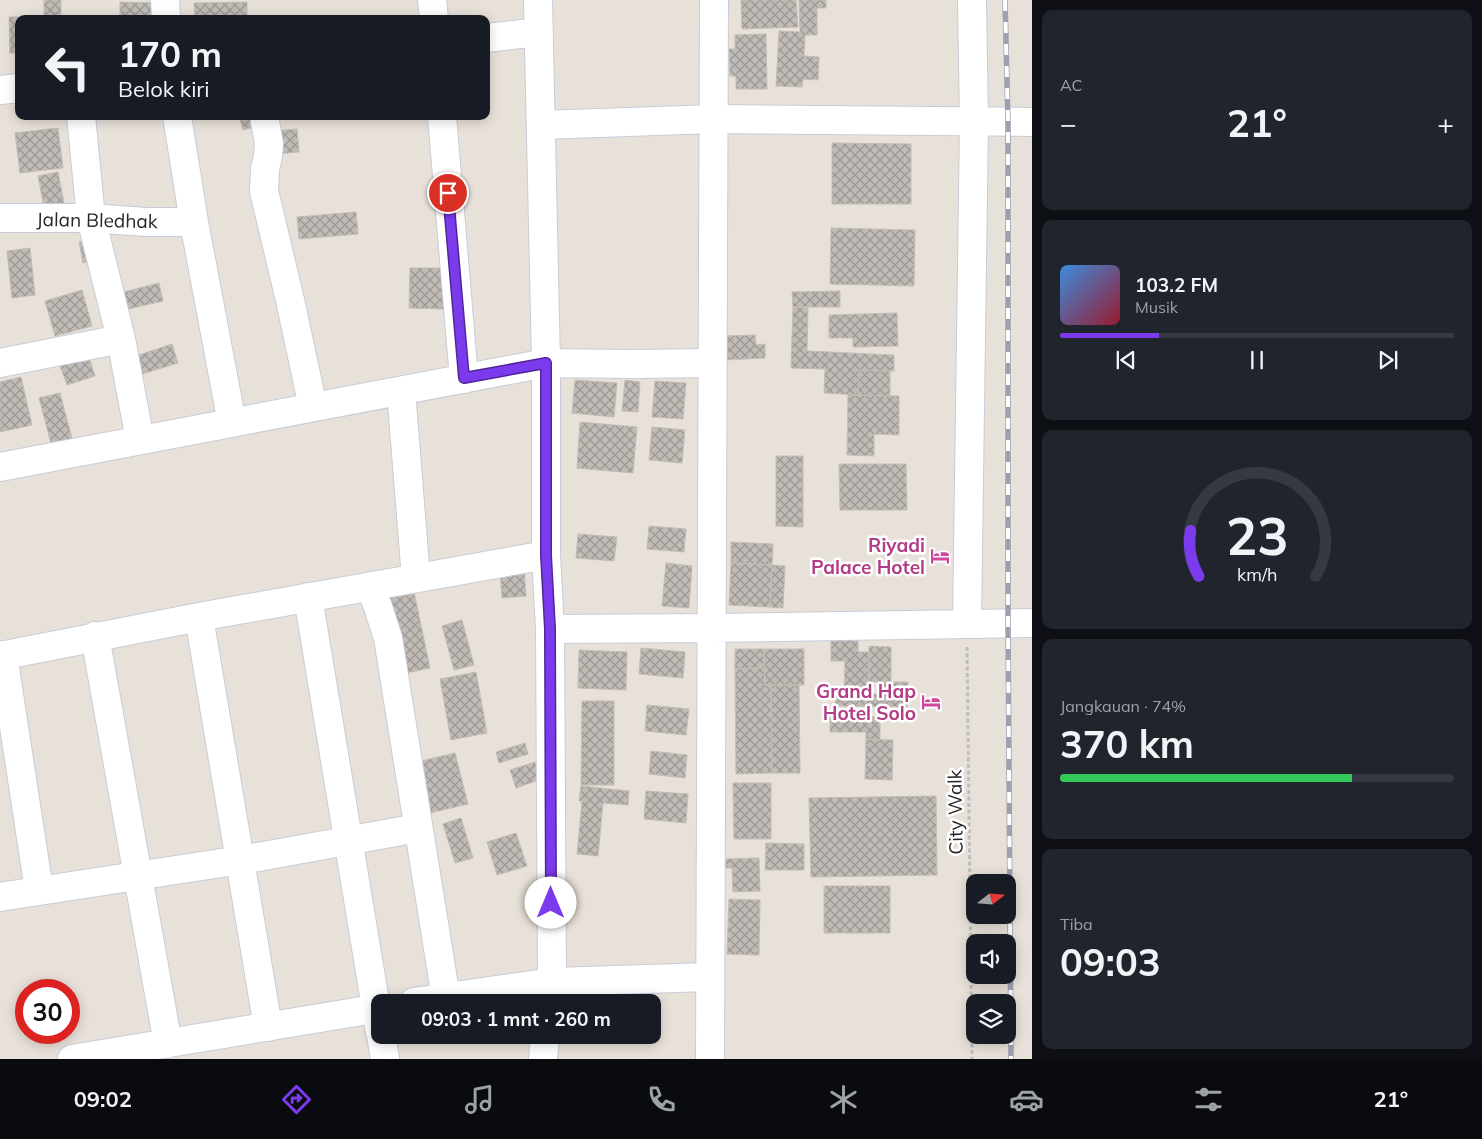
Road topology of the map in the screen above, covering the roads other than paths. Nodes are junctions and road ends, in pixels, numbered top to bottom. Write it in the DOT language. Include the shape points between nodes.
graph roads {
  1 [pos="165,0"];
  2 [pos="432,0"];
  3 [pos="538,0"];
  4 [pos="714,0"];
  5 [pos="972,0"];
  6 [pos="166,15"];
  7 [pos="434,15"];
  8 [pos="540,32"];
  9 [pos="490,38"];
  10 [pos="15,88"];
  11 [pos="0,90"];
  12 [pos="713,119"];
  13 [pos="81,120"];
  14 [pos="178,120"];
  15 [pos="265,120"];
  16 [pos="442,120"];
  17 [pos="974,122"];
  18 [pos="1032,122"];
  19 [pos="542,124"];
  20 [pos="0,218"];
  21 [pos="91,218"];
  22 [pos="194,222"];
  23 [pos="121,339"];
  24 [pos="0,363"];
  25 [pos="546,363"];
  26 [pos="712,363"];
  27 [pos="464,378"];
  28 [pos="401,391"];
  29 [pos="313,407"];
  30 [pos="232,423"];
  31 [pos="140,440"];
  32 [pos="0,467"];
  33 [pos="546,555"];
  34 [pos="416,578"];
  35 [pos="370,586"];
  36 [pos="308,597"];
  37 [pos="199,617"];
  38 [pos="1032,623"];
  39 [pos="967,624"];
  40 [pos="711,628"];
  41 [pos="550,629"];
  42 [pos="95,636"];
  43 [pos="1,655"];
  44 [pos="418,828"];
  45 [pos="349,842"];
  46 [pos="241,860"];
  47 [pos="138,876"];
  48 [pos="39,890"];
  49 [pos="0,897"];
  50 [pos="709,977"];
  51 [pos="550,992"];
  52 [pos="374,994"];
  53 [pos="445,994"];
  54 [pos="515,994"];
  55 [pos="371,1021"];
  56 [pos="268,1027"];
  57 [pos="168,1044"];
  58 [pos="383,1044"];
  59 [pos="544,1044"];
  60 [pos="72,1059"];
  61 [pos="385,1059"];
  62 [pos="543,1059"];
  63 [pos="710,1059"];
  1 -- 6 [label="street"];
  2 -- 7 [label="street"];
  3 -- 8 [label="street"];
  4 -- 12 [label="street"];
  5 -- 17 [label="street"];
  8 -- 9 [label="street"];
  8 -- 19 [label="street"];
  10 -- 11 [label="street"];
  12 -- 17 [label="street"];
  12 -- 19 [label="street"];
  12 -- 26 [label="street"];
  13 -- 21 [label="street"];
  14 -- 22 [label="street"];
  15 -- 29 [label="street" via="268,156 264,191"];
  16 -- 27 [label="street"];
  17 -- 18 [label="street"];
  17 -- 39 [label="street"];
  19 -- 25 [label="street"];
  20 -- 21 [label="street, Jalan Bledhak"];
  21 -- 22 [label="street, Jalan Bledhak"];
  21 -- 23 [label="street"];
  22 -- 30 [label="street"];
  23 -- 24 [label="street"];
  23 -- 31 [label="street"];
  25 -- 26 [label="street"];
  25 -- 27 [label="street"];
  25 -- 33 [label="street"];
  26 -- 40 [label="street"];
  27 -- 28 [label="street"];
  28 -- 29 [label="street"];
  28 -- 34 [label="street"];
  29 -- 30 [label="street"];
  30 -- 31 [label="street"];
  31 -- 32 [label="street"];
  33 -- 34 [label="street"];
  33 -- 41 [label="street"];
  34 -- 35 [label="street"];
  35 -- 36 [label="street"];
  35 -- 44 [label="street" via="388,638"];
  36 -- 37 [label="street"];
  36 -- 45 [label="street"];
  37 -- 42 [label="street"];
  37 -- 46 [label="street"];
  38 -- 39 [label="street"];
  39 -- 40 [label="street"];
  40 -- 41 [label="street"];
  40 -- 50 [label="street"];
  41 -- 51 [label="street"];
  42 -- 43 [label="street"];
  42 -- 47 [label="street"];
  43 -- 48 [label="street"];
  44 -- 45 [label="street"];
  44 -- 53 [label="street"];
  45 -- 46 [label="street"];
  45 -- 52 [label="street"];
  46 -- 47 [label="street"];
  46 -- 56 [label="street"];
  47 -- 48 [label="street"];
  47 -- 57 [label="street"];
  48 -- 49 [label="street"];
  50 -- 51 [label="street"];
  50 -- 63 [label="street"];
  51 -- 54 [label="street"];
  55 -- 56 [label="street"];
  56 -- 57 [label="street"];
  57 -- 60 [label="street"];
  58 -- 61 [label="street"];
  59 -- 62 [label="street"];
}
